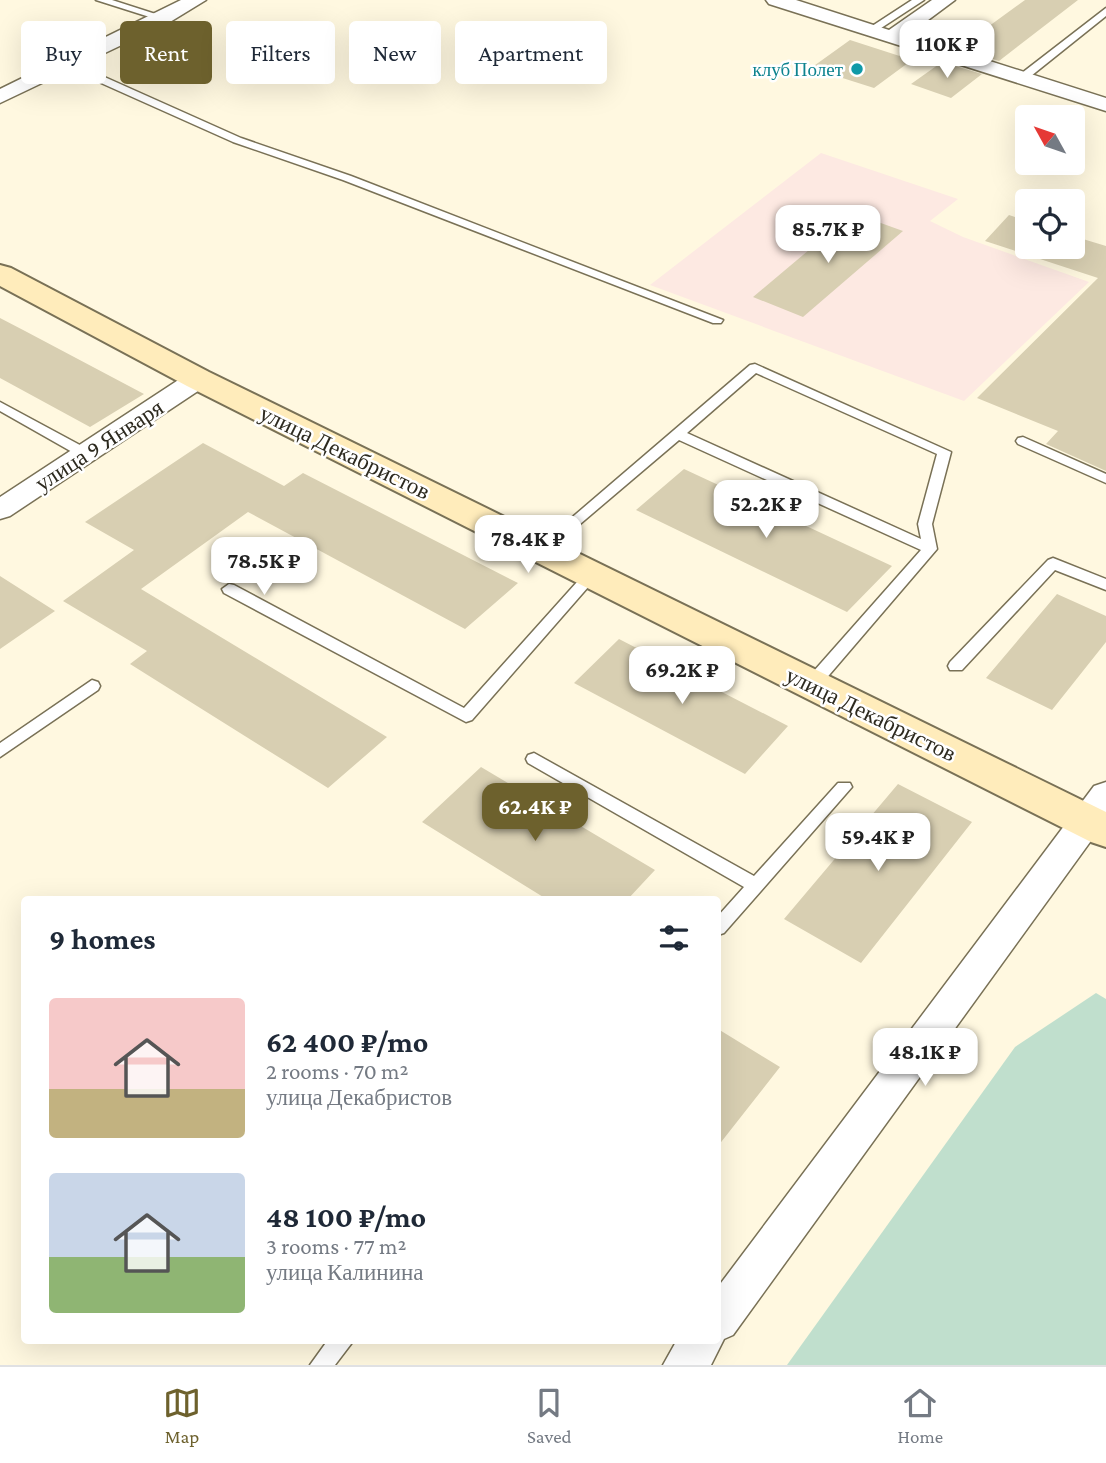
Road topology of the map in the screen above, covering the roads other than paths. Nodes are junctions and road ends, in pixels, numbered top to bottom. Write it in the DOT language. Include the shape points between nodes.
graph roads {
  1 [pos="101,0"];
  2 [pos="196,0"];
  3 [pos="776,0"];
  4 [pos="919,0"];
  5 [pos="946,0"];
  6 [pos="1106,11"];
  7 [pos="163,19"];
  8 [pos="871,30"];
  9 [pos="892,37"];
  10 [pos="106,46"];
  11 [pos="1022,78"];
  12 [pos="106,81"];
  13 [pos="26,84"];
  14 [pos="0,97"];
  15 [pos="1106,105"];
  16 [pos="0,274"];
  17 [pos="718,320"];
  18 [pos="198,379"];
  19 [pos="0,406"];
  20 [pos="677,433"];
  21 [pos="1023,441"];
  22 [pos="86,454"];
  23 [pos="1106,478"];
  24 [pos="0,510"];
  25 [pos="930,549"];
  26 [pos="541,550"];
  27 [pos="591,575"];
  28 [pos="1106,585"];
  29 [pos="229,589"];
  30 [pos="956,666"];
  31 [pos="812,684"];
  32 [pos="92,686"];
  33 [pos="0,751"];
  34 [pos="534,759"];
  35 [pos="845,787"];
  36 [pos="1099,815"];
  37 [pos="756,886"];
  38 [pos="721,925"];
  39 [pos="721,1317"];
  40 [pos="339,1344"];
  41 [pos="321,1365"];
  1 -- 7 [label="lane"];
  2 -- 7 [label="street"];
  3 -- 8 [label="street"];
  4 -- 8 [label="lane"];
  5 -- 9 [label="street"];
  6 -- 11 [label="lane"];
  7 -- 10 [label="street"];
  8 -- 9 [label="street"];
  9 -- 11 [label="street"];
  11 -- 15 [label="street"];
  12 -- 17 [label="lane" via="237,140"];
  13 -- 14 [label="street"];
  16 -- 18 [label="main road, улица Декабристов"];
  18 -- 22 [label="street, улица 9 Января"];
  18 -- 26 [label="main road, улица Декабристов"];
  19 -- 22 [label="lane"];
  20 -- 25 [label="lane"];
  20 -- 25 [label="lane" via="755,368 944,452 925,524"];
  20 -- 26 [label="lane"];
  21 -- 23 [label="lane"];
  22 -- 24 [label="street, улица 9 Января"];
  25 -- 31 [label="lane"];
  26 -- 27 [label="main road, улица Декабристов"];
  27 -- 29 [label="lane" via="466,716"];
  27 -- 31 [label="main road, улица Декабристов"];
  28 -- 30 [label="lane" via="1053,563"];
  31 -- 36 [label="main road, улица Декабристов"];
  32 -- 33 [label="lane"];
  34 -- 37 [label="lane"];
  35 -- 37 [label="lane"];
  36 -- 39 [label="street"];
  37 -- 38 [label="lane"];
  40 -- 41 [label="lane"];
}
